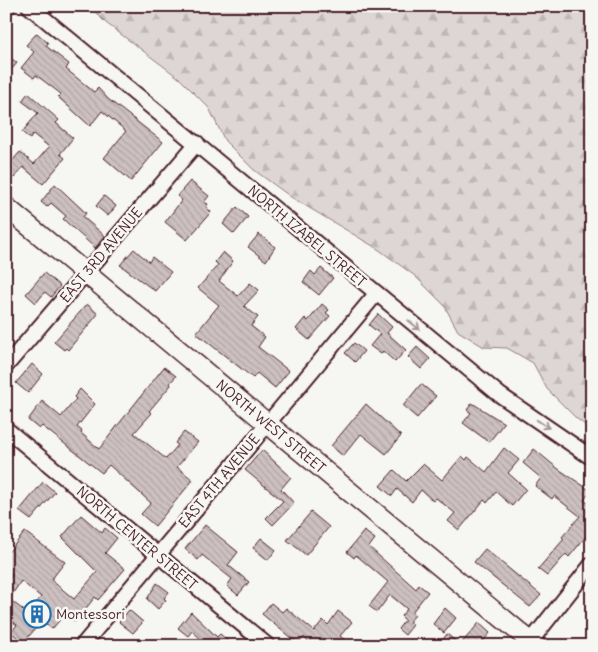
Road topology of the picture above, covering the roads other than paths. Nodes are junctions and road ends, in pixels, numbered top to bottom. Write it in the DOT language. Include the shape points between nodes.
graph roads {
  1 [pos="29,6"];
  2 [pos="197,143"];
  3 [pos="6,207"];
  4 [pos="86,273"];
  5 [pos="376,294"];
  6 [pos="6,366"];
  7 [pos="268,422"];
  8 [pos="6,429"];
  9 [pos="592,458"];
  10 [pos="157,555"];
  11 [pos="592,564"];
  12 [pos="531,644"];
  13 [pos="82,646"];
  14 [pos="268,646"];
  1 -- 2 [label="street, NORTH IZABEL STREET"];
  2 -- 4 [label="street, EAST 3RD AVENUE"];
  2 -- 5 [label="street, NORTH IZABEL STREET"];
  3 -- 4 [label="street, NORTH WEST STREET"];
  4 -- 6 [label="street, EAST 3RD AVENUE"];
  4 -- 7 [label="street, NORTH WEST STREET"];
  5 -- 7 [label="street, EAST 4TH AVENUE"];
  5 -- 9 [label="street, NORTH IZABEL STREET, one-way" via="500,395"];
  7 -- 10 [label="street, EAST 4TH AVENUE"];
  7 -- 12 [label="street, NORTH WEST STREET"];
  8 -- 10 [label="street, NORTH CENTER STREET"];
  10 -- 13 [label="street, EAST 4TH AVENUE"];
  10 -- 14 [label="street, NORTH CENTER STREET"];
  11 -- 12 [label="street"];
}
